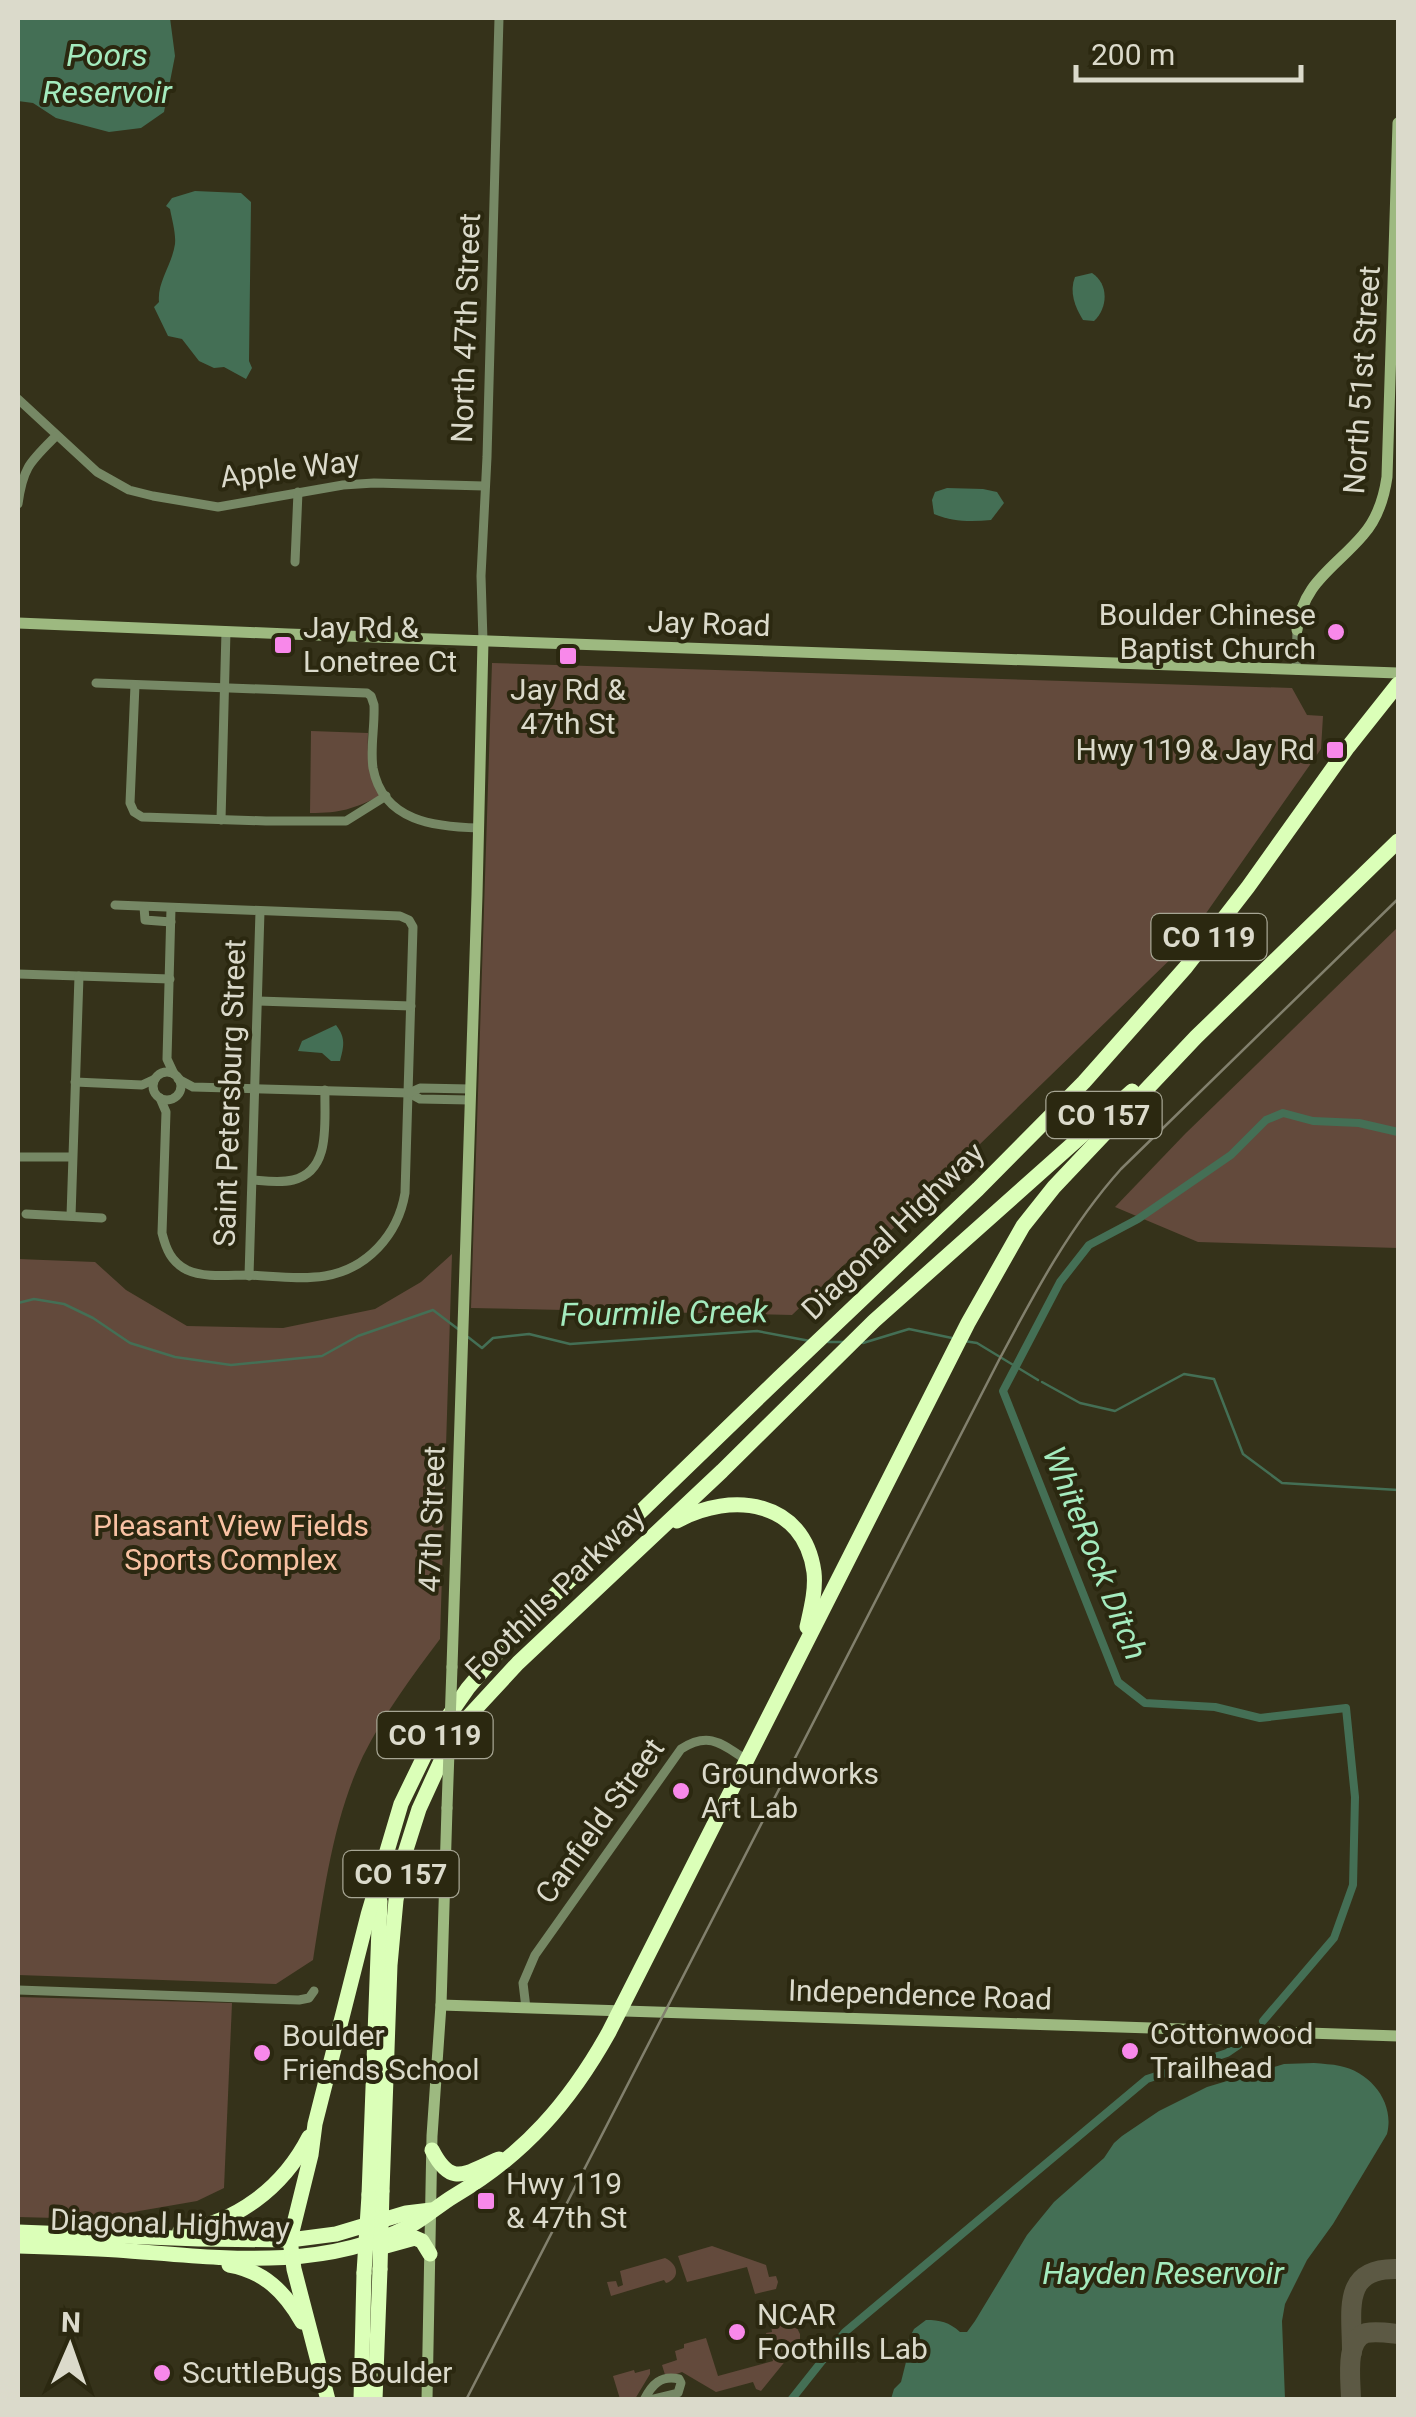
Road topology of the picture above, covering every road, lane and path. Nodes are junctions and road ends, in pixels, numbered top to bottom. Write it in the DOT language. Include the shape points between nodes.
graph roads {
  1 [pos="500,18"];
  2 [pos="1398,124"];
  3 [pos="18,399"];
  4 [pos="56,436"];
  5 [pos="484,486"];
  6 [pos="298,492"];
  7 [pos="18,504"];
  8 [pos="296,562"];
  9 [pos="18,622"];
  10 [pos="1297,630"];
  11 [pos="226,631"];
  12 [pos="483,641"];
  13 [pos="1296,670"];
  14 [pos="1398,673"];
  15 [pos="96,684"];
  16 [pos="1398,684"];
  17 [pos="134,685"];
  18 [pos="224,688"];
  19 [pos="386,796"];
  20 [pos="221,820"];
  21 [pos="479,828"];
  22 [pos="1398,841"];
  23 [pos="114,905"];
  24 [pos="144,907"];
  25 [pos="171,908"];
  26 [pos="260,912"];
  27 [pos="170,922"];
  28 [pos="18,974"];
  29 [pos="78,976"];
  30 [pos="170,979"];
  31 [pos="258,1001"];
  32 [pos="411,1006"];
  33 [pos="1196,1037"];
  34 [pos="168,1059"];
  35 [pos="158,1076"];
  36 [pos="176,1076"];
  37 [pos="75,1082"];
  38 [pos="142,1085"];
  39 [pos="193,1086"];
  40 [pos="254,1088"];
  41 [pos="325,1090"];
  42 [pos="409,1093"];
  43 [pos="158,1095"];
  44 [pos="470,1095"];
  45 [pos="175,1096"];
  46 [pos="166,1112"];
  47 [pos="18,1157"];
  48 [pos="72,1157"];
  49 [pos="253,1180"];
  50 [pos="26,1214"];
  51 [pos="71,1216"];
  52 [pos="102,1218"];
  53 [pos="249,1276"];
  54 [pos="660,1530"];
  55 [pos="804,1646"];
  56 [pos="746,1759"];
  57 [pos="386,1852"];
  58 [pos="522,1983"];
  59 [pos="18,1990"];
  60 [pos="314,1991"];
  61 [pos="440,2006"];
  62 [pos="504,2007"];
  63 [pos="526,2008"];
  64 [pos="620,2010"];
  65 [pos="1398,2036"];
  66 [pos="315,2124"];
  67 [pos="432,2150"];
  68 [pos="512,2156"];
  69 [pos="375,2193"];
  70 [pos="431,2210"];
  71 [pos="18,2232"];
  72 [pos="144,2236"];
  73 [pos="290,2240"];
  74 [pos="18,2246"];
  75 [pos="120,2250"];
  76 [pos="430,2254"];
  77 [pos="300,2257"];
  78 [pos="372,2271"];
  79 [pos="313,2344"];
  80 [pos="328,2400"];
  81 [pos="361,2400"];
  82 [pos="375,2400"];
  83 [pos="427,2400"];
  1 -- 5 [label="street, North 47th Street"];
  2 -- 10 [label="street, North 51st Street" via="1385,493 1363,535 1308,594"];
  3 -- 4 [label="street, Apple Way"];
  4 -- 6 [label="street, Apple Way" via="113,482 153,496 234,506"];
  4 -- 7 [label="street" via="29,463"];
  5 -- 6 [label="street, Apple Way" via="374,483"];
  5 -- 12 [label="street, North 47th Street"];
  6 -- 8 [label="street"];
  9 -- 11 [label="street, Jay Road"];
  10 -- 13 [label="street, North 51st Street"];
  11 -- 12 [label="street, Jay Road"];
  11 -- 18 [label="street"];
  12 -- 13 [label="street, Jay Road"];
  12 -- 21 [label="street, 47th Street"];
  13 -- 14 [label="street, Jay Road"];
  15 -- 17 [label="street"];
  16 -- 57 [label="highway, Diagonal Highway / CO 119" via="1186,967 1084,1082 513,1635 421,1758"];
  17 -- 18 [label="street"];
  17 -- 20 [label="street" via="134,812"];
  18 -- 19 [label="street" via="371,696 373,765"];
  18 -- 20 [label="street"];
  19 -- 20 [label="street" via="346,821"];
  19 -- 21 [label="street" via="424,822"];
  21 -- 44 [label="street, 47th Street"];
  22 -- 33 [label="highway, CO 119"];
  23 -- 24 [label="street"];
  24 -- 25 [label="street"];
  24 -- 27 [label="street" via="147,921"];
  25 -- 26 [label="street"];
  25 -- 27 [label="street"];
  26 -- 31 [label="street, Saint Petersburg Street"];
  26 -- 32 [label="street" via="409,920"];
  27 -- 30 [label="street"];
  28 -- 29 [label="street"];
  29 -- 30 [label="street"];
  29 -- 37 [label="street"];
  30 -- 34 [label="street"];
  31 -- 32 [label="street"];
  31 -- 40 [label="street, Saint Petersburg Street"];
  32 -- 42 [label="street"];
  33 -- 54 [label="highway, Foothills Parkway / CO 157" via="874,1321"];
  33 -- 55 [label="highway, CO 119" via="1038,1206 1008,1250"];
  34 -- 35 [label="street"];
  34 -- 36 [label="street"];
  35 -- 36 [label="street"];
  35 -- 38 [label="street"];
  35 -- 43 [label="street"];
  36 -- 39 [label="street"];
  36 -- 45 [label="street"];
  37 -- 38 [label="street"];
  37 -- 48 [label="street"];
  38 -- 43 [label="street"];
  39 -- 40 [label="street"];
  39 -- 45 [label="street"];
  40 -- 41 [label="street"];
  40 -- 49 [label="street, Saint Petersburg Street"];
  41 -- 42 [label="street"];
  41 -- 49 [label="street" via="323,1148 313,1169 287,1182"];
  42 -- 44 [label="street"];
  42 -- 53 [label="street" via="403,1203 379,1248 326,1276"];
  43 -- 45 [label="street"];
  43 -- 46 [label="street"];
  44 -- 61 [label="street, 47th Street, bridge"];
  45 -- 46 [label="street"];
  46 -- 53 [label="street" via="165,1246 194,1273"];
  47 -- 48 [label="street"];
  48 -- 51 [label="street"];
  49 -- 53 [label="street, Saint Petersburg Street"];
  50 -- 51 [label="street"];
  51 -- 52 [label="street"];
  54 -- 55 [label="highway" via="730,1503 760,1506 787,1522 814,1568"];
  54 -- 69 [label="highway, Foothills Parkway / CO 157" via="494,1686 428,1786 396,1900"];
  55 -- 56 [label="highway, Diagonal Highway / CO 119"];
  56 -- 58 [label="street, Canfield Street" via="708,1740 682,1749 535,1955"];
  56 -- 64 [label="highway, Diagonal Highway / CO 119"];
  57 -- 66 [label="highway, CO 119"];
  57 -- 69 [label="highway, Foothills Parkway / CO 157" via="379,1913"];
  58 -- 62 [label="street, Canfield Street"];
  58 -- 63 [label="street"];
  59 -- 60 [label="street" via="299,2000"];
  61 -- 62 [label="street, Independence Road"];
  61 -- 67 [label="street, 47th Street"];
  62 -- 63 [label="street, Independence Road"];
  63 -- 64 [label="street, Independence Road"];
  64 -- 65 [label="street, Independence Road"];
  64 -- 68 [label="highway, Diagonal Highway / CO 119" via="576,2086"];
  66 -- 72 [label="highway, CO 119" via="289,2168 252,2204 208,2226"];
  66 -- 73 [label="highway"];
  67 -- 68 [label="highway" via="452,2174"];
  67 -- 70 [label="street, 47th Street"];
  68 -- 70 [label="highway, Diagonal Highway / CO 119"];
  69 -- 78 [label="highway, Foothills Parkway / CO 157, bridge"];
  70 -- 73 [label="highway, Diagonal Highway"];
  70 -- 76 [label="street, 47th Street"];
  70 -- 77 [label="highway, Diagonal Highway / CO 119" via="412,2225 354,2247"];
  71 -- 72 [label="highway, Diagonal Highway / CO 119"];
  72 -- 73 [label="highway, Diagonal Highway"];
  73 -- 77 [label="highway"];
  74 -- 75 [label="highway, Diagonal Highway / CO 119"];
  75 -- 77 [label="highway, Diagonal Highway / CO 119"];
  75 -- 79 [label="highway" via="259,2274 289,2300"];
  76 -- 77 [label="highway" via="415,2238 338,2259"];
  76 -- 83 [label="street, 47th Street"];
  77 -- 79 [label="highway"];
  78 -- 81 [label="highway, Foothills Parkway / CO 157"];
  78 -- 82 [label="highway, Foothills Parkway / CO 157"];
  79 -- 80 [label="highway"];
}
